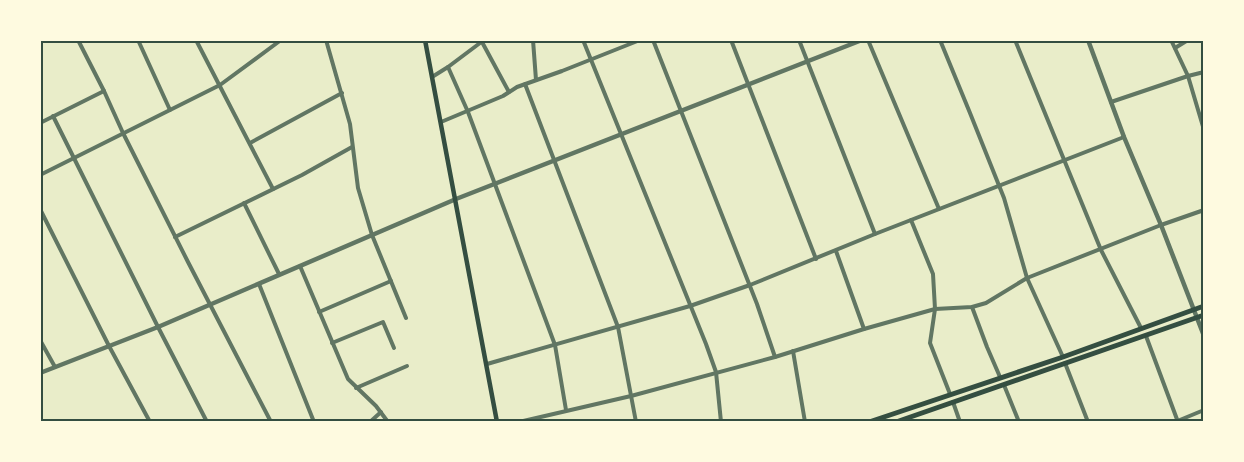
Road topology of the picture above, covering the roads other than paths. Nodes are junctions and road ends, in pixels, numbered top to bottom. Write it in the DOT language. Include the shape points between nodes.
graph roads {
  1 [pos="78,40"];
  2 [pos="138,40"];
  3 [pos="196,40"];
  4 [pos="280,40"];
  5 [pos="326,40"];
  6 [pos="425,40"];
  7 [pos="533,40"];
  8 [pos="583,40"];
  9 [pos="640,40"];
  10 [pos="653,40"];
  11 [pos="731,40"];
  12 [pos="799,40"];
  13 [pos="862,40"];
  14 [pos="868,40"];
  15 [pos="940,40"];
  16 [pos="1021,40"];
  17 [pos="1088,40"];
  18 [pos="1171,40"];
  19 [pos="1188,40"];
  20 [pos="483,41"];
  21 [pos="1015,41"];
  22 [pos="1175,48"];
  23 [pos="591,60"];
  24 [pos="807,62"];
  25 [pos="448,67"];
  26 [pos="1203,72"];
  27 [pos="1188,76"];
  28 [pos="432,77"];
  29 [pos="536,80"];
  30 [pos="525,84"];
  31 [pos="748,84"];
  32 [pos="220,85"];
  33 [pos="104,91"];
  34 [pos="509,92"];
  35 [pos="342,93"];
  36 [pos="1111,102"];
  37 [pos="170,110"];
  38 [pos="681,111"];
  39 [pos="468,112"];
  40 [pos="54,116"];
  41 [pos="441,122"];
  42 [pos="40,123"];
  43 [pos="1203,130"];
  44 [pos="123,133"];
  45 [pos="621,135"];
  46 [pos="1124,137"];
  47 [pos="250,143"];
  48 [pos="352,147"];
  49 [pos="74,158"];
  50 [pos="1064,160"];
  51 [pos="554,161"];
  52 [pos="40,175"];
  53 [pos="495,184"];
  54 [pos="999,186"];
  55 [pos="273,189"];
  56 [pos="456,199"];
  57 [pos="244,203"];
  58 [pos="40,209"];
  59 [pos="939,209"];
  60 [pos="1203,210"];
  61 [pos="911,220"];
  62 [pos="1161,225"];
  63 [pos="875,234"];
  64 [pos="372,235"];
  65 [pos="176,237"];
  66 [pos="1101,250"];
  67 [pos="836,251"];
  68 [pos="816,259"];
  69 [pos="300,266"];
  70 [pos="279,274"];
  71 [pos="1027,278"];
  72 [pos="391,281"];
  73 [pos="258,284"];
  74 [pos="750,285"];
  75 [pos="210,305"];
  76 [pos="690,306"];
  77 [pos="1203,306"];
  78 [pos="972,307"];
  79 [pos="935,309"];
  80 [pos="1193,310"];
  81 [pos="319,312"];
  82 [pos="1203,315"];
  83 [pos="406,318"];
  84 [pos="1196,318"];
  85 [pos="158,327"];
  86 [pos="618,327"];
  87 [pos="1141,328"];
  88 [pos="864,329"];
  89 [pos="1146,336"];
  90 [pos="1203,336"];
  91 [pos="40,340"];
  92 [pos="333,343"];
  93 [pos="555,345"];
  94 [pos="109,346"];
  95 [pos="394,348"];
  96 [pos="793,351"];
  97 [pos="775,357"];
  98 [pos="1063,360"];
  99 [pos="487,364"];
  100 [pos="407,366"];
  101 [pos="55,367"];
  102 [pos="716,372"];
  103 [pos="40,373"];
  104 [pos="1000,377"];
  105 [pos="1004,384"];
  106 [pos="356,388"];
  107 [pos="950,394"];
  108 [pos="631,396"];
  109 [pos="953,402"];
  110 [pos="567,410"];
  111 [pos="1203,410"];
  112 [pos="381,412"];
  113 [pos="898,412"];
  114 [pos="543,416"];
  115 [pos="899,421"];
  116 [pos="1177,421"];
  117 [pos="150,422"];
  118 [pos="207,422"];
  119 [pos="271,422"];
  120 [pos="314,422"];
  121 [pos="370,422"];
  122 [pos="388,422"];
  123 [pos="497,422"];
  124 [pos="519,422"];
  125 [pos="544,422"];
  126 [pos="636,422"];
  127 [pos="721,422"];
  128 [pos="806,422"];
  129 [pos="869,422"];
  130 [pos="960,422"];
  131 [pos="1019,422"];
  132 [pos="1088,422"];
  1 -- 33 [label="street"];
  2 -- 37 [label="street"];
  3 -- 32 [label="street"];
  4 -- 32 [label="street"];
  5 -- 35 [label="street"];
  6 -- 28 [label="main road"];
  7 -- 29 [label="street"];
  8 -- 23 [label="street"];
  9 -- 23 [label="street"];
  10 -- 38 [label="street"];
  11 -- 31 [label="street"];
  12 -- 24 [label="street"];
  13 -- 24 [label="street"];
  14 -- 59 [label="street"];
  15 -- 54 [label="street"];
  16 -- 21 [label="street"];
  17 -- 36 [label="street"];
  18 -- 22 [label="street"];
  19 -- 22 [label="street"];
  20 -- 25 [label="street"];
  20 -- 34 [label="street"];
  21 -- 50 [label="street"];
  22 -- 27 [label="street"];
  23 -- 29 [label="street"];
  23 -- 45 [label="street"];
  24 -- 31 [label="street"];
  24 -- 63 [label="street"];
  25 -- 28 [label="street"];
  25 -- 39 [label="street"];
  26 -- 27 [label="street"];
  27 -- 36 [label="street"];
  27 -- 43 [label="street"];
  28 -- 41 [label="main road"];
  29 -- 30 [label="street"];
  30 -- 34 [label="street"];
  30 -- 51 [label="street"];
  31 -- 38 [label="street"];
  31 -- 68 [label="street"];
  32 -- 37 [label="street"];
  32 -- 47 [label="street"];
  33 -- 40 [label="street"];
  33 -- 44 [label="street"];
  34 -- 39 [label="street"];
  35 -- 47 [label="street"];
  35 -- 48 [label="street"];
  36 -- 46 [label="street"];
  37 -- 44 [label="street"];
  38 -- 45 [label="street"];
  38 -- 74 [label="street"];
  39 -- 41 [label="street"];
  39 -- 53 [label="street"];
  40 -- 42 [label="street"];
  40 -- 49 [label="street"];
  41 -- 56 [label="main road"];
  44 -- 49 [label="street"];
  44 -- 65 [label="street"];
  45 -- 51 [label="street"];
  45 -- 76 [label="street"];
  46 -- 50 [label="street"];
  46 -- 62 [label="street"];
  47 -- 55 [label="street"];
  48 -- 55 [label="street"];
  48 -- 64 [label="street" via="358,188"];
  49 -- 52 [label="street"];
  49 -- 85 [label="street"];
  50 -- 54 [label="street"];
  50 -- 66 [label="street"];
  51 -- 53 [label="street"];
  51 -- 86 [label="street"];
  53 -- 56 [label="street"];
  53 -- 93 [label="street"];
  54 -- 59 [label="street"];
  54 -- 71 [label="street"];
  55 -- 57 [label="street"];
  56 -- 64 [label="street"];
  56 -- 99 [label="main road"];
  57 -- 65 [label="street"];
  57 -- 70 [label="street"];
  58 -- 94 [label="street"];
  59 -- 61 [label="street"];
  60 -- 62 [label="street"];
  61 -- 63 [label="street"];
  61 -- 79 [label="street" via="933,274"];
  62 -- 66 [label="street"];
  62 -- 80 [label="street"];
  63 -- 67 [label="street"];
  64 -- 69 [label="street"];
  64 -- 72 [label="street"];
  65 -- 75 [label="street"];
  66 -- 71 [label="street"];
  66 -- 87 [label="street"];
  67 -- 68 [label="street"];
  67 -- 88 [label="street"];
  68 -- 74 [label="street"];
  69 -- 70 [label="street"];
  69 -- 81 [label="street"];
  70 -- 73 [label="street"];
  71 -- 78 [label="street"];
  71 -- 98 [label="street"];
  72 -- 81 [label="street"];
  72 -- 83 [label="street"];
  73 -- 75 [label="street"];
  73 -- 120 [label="street"];
  74 -- 76 [label="street"];
  74 -- 97 [label="street"];
  75 -- 85 [label="street"];
  75 -- 119 [label="street"];
  76 -- 86 [label="street"];
  76 -- 102 [label="street"];
  77 -- 80 [label="main road"];
  78 -- 79 [label="street"];
  78 -- 104 [label="street"];
  79 -- 88 [label="street"];
  79 -- 107 [label="street" via="930,343"];
  80 -- 84 [label="street"];
  80 -- 87 [label="main road"];
  81 -- 92 [label="street"];
  82 -- 84 [label="main road"];
  84 -- 89 [label="main road"];
  84 -- 90 [label="street"];
  85 -- 94 [label="street"];
  85 -- 118 [label="street"];
  86 -- 93 [label="street"];
  86 -- 108 [label="street"];
  87 -- 98 [label="main road"];
  88 -- 96 [label="street"];
  89 -- 98 [label="main road"];
  89 -- 116 [label="street"];
  91 -- 101 [label="street"];
  92 -- 95 [label="street" via="383,322"];
  92 -- 106 [label="street" via="348,380"];
  93 -- 99 [label="street"];
  93 -- 110 [label="street"];
  94 -- 101 [label="street"];
  94 -- 117 [label="street"];
  96 -- 97 [label="street"];
  96 -- 128 [label="street"];
  97 -- 102 [label="street"];
  98 -- 104 [label="main road"];
  98 -- 105 [label="main road"];
  98 -- 132 [label="street"];
  99 -- 123 [label="main road"];
  100 -- 106 [label="street"];
  101 -- 103 [label="street"];
  102 -- 108 [label="street"];
  102 -- 127 [label="street"];
  104 -- 107 [label="main road"];
  105 -- 109 [label="main road"];
  105 -- 131 [label="street"];
  106 -- 112 [label="street"];
  107 -- 113 [label="main road"];
  108 -- 110 [label="street"];
  108 -- 126 [label="street"];
  109 -- 115 [label="main road"];
  109 -- 130 [label="street"];
  110 -- 114 [label="street"];
  111 -- 116 [label="street"];
  112 -- 121 [label="street"];
  112 -- 122 [label="street"];
  113 -- 115 [label="street"];
  113 -- 129 [label="main road"];
  114 -- 124 [label="street"];
  114 -- 125 [label="street"];
}
